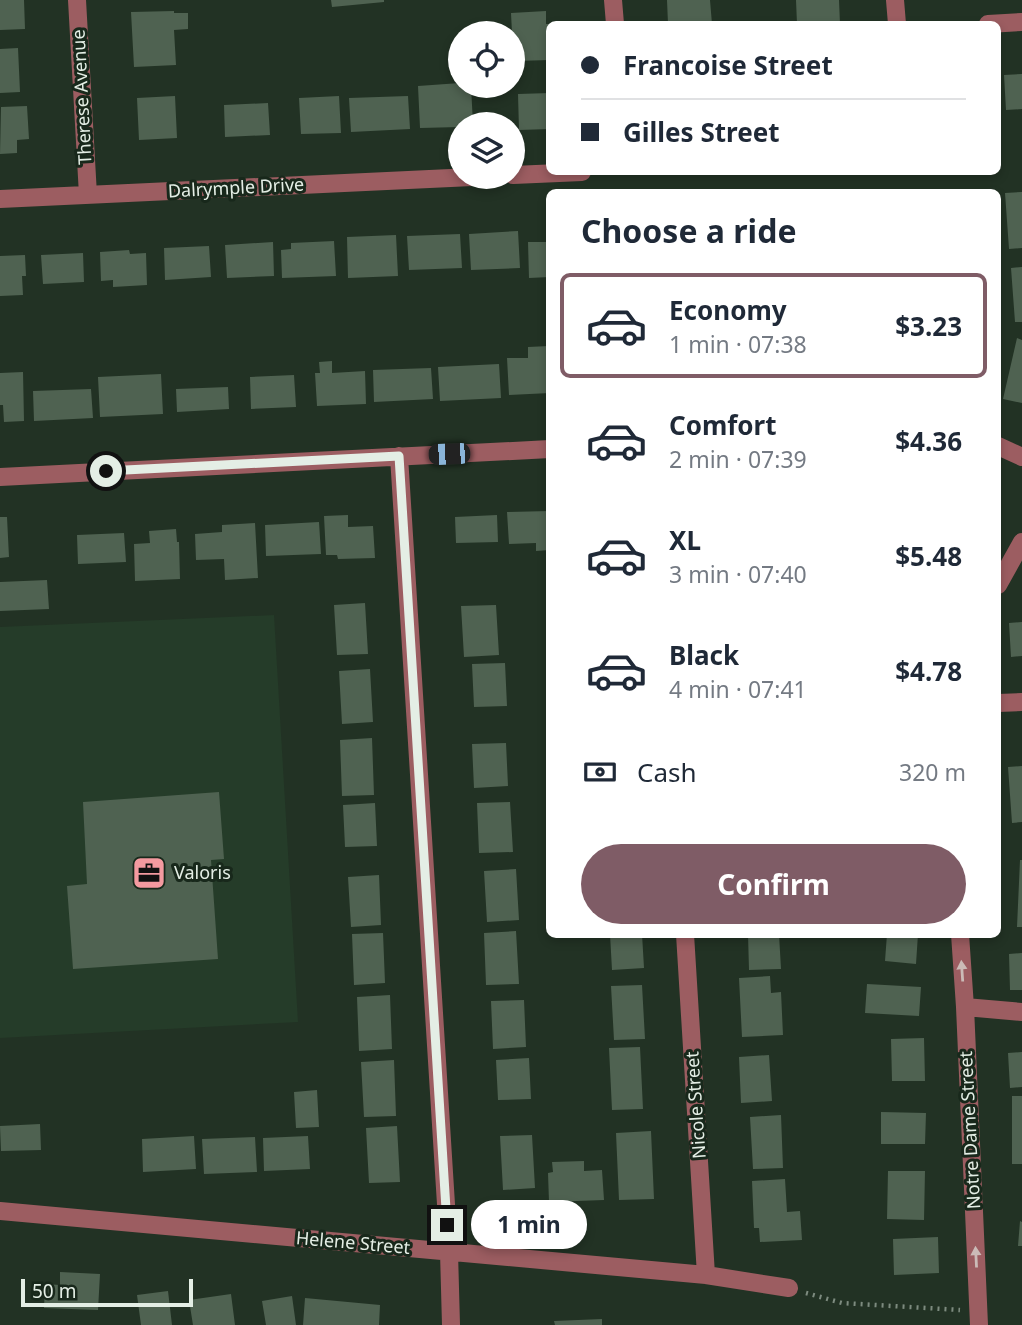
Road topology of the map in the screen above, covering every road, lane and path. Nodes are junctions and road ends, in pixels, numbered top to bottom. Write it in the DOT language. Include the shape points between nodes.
graph roads {
  1 [pos="77,0"];
  2 [pos="613,0"];
  3 [pos="895,0"];
  4 [pos="615,21"];
  5 [pos="897,21"];
  6 [pos="1022,22"];
  7 [pos="1001,23"];
  8 [pos="525,174"];
  9 [pos="546,174"];
  10 [pos="448,178"];
  11 [pos="88,195"];
  12 [pos="0,199"];
  13 [pos="1001,447"];
  14 [pos="546,449"];
  15 [pos="399,456"];
  16 [pos="1022,457"];
  17 [pos="0,477"];
  18 [pos="1022,542"];
  19 [pos="1001,580"];
  20 [pos="1022,702"];
  21 [pos="1001,703"];
  22 [pos="685,938"];
  23 [pos="960,938"];
  24 [pos="964,1007"];
  25 [pos="1022,1012"];
  26 [pos="0,1211"];
  27 [pos="449,1252"];
  28 [pos="706,1275"];
  29 [pos="789,1288"];
  30 [pos="979,1318"];
  31 [pos="451,1325"];
  1 -- 11 [label="street, Therese Avenue"];
  2 -- 4 [label="street"];
  3 -- 5 [label="street"];
  6 -- 7 [label="street"];
  8 -- 9 [label="street"];
  10 -- 11 [label="street, Dalrymple Drive"];
  11 -- 12 [label="street, Dalrymple Drive"];
  13 -- 16 [label="street"];
  14 -- 15 [label="street"];
  15 -- 17 [label="street"];
  15 -- 27 [label="street"];
  18 -- 19 [label="street"];
  20 -- 21 [label="street"];
  22 -- 28 [label="street, Nicole Street"];
  24 -- 23 [label="street, Notre Dame Street, one-way"];
  24 -- 25 [label="street"];
  30 -- 24 [label="street, Notre Dame Street, one-way"];
  26 -- 27 [label="street, Helene Street"];
  27 -- 28 [label="street, Helene Street"];
  27 -- 31 [label="street"];
  28 -- 29 [label="street, Helene Street"];
  29 -- 30 [label="path" via="842,1303"];
}
